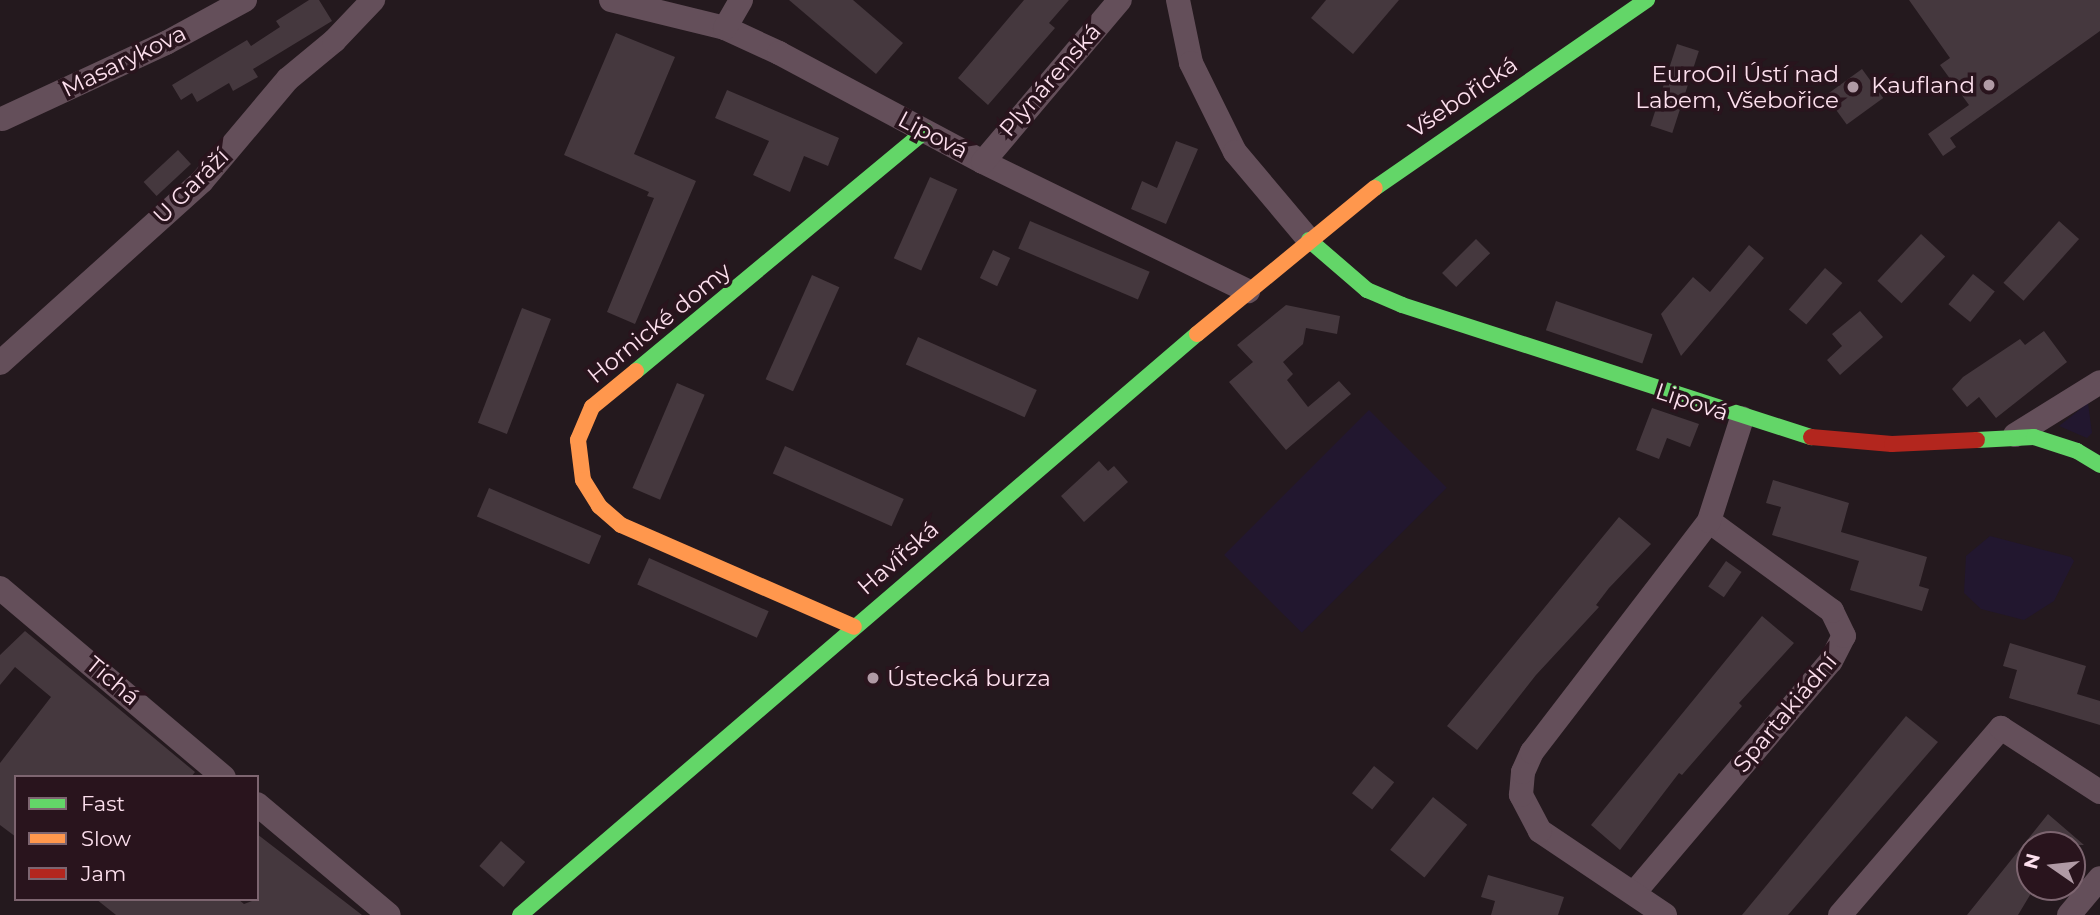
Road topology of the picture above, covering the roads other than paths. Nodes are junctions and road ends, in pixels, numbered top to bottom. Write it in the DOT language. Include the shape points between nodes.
graph roads {
  1 [pos="245,0"];
  2 [pos="373,0"];
  3 [pos="611,0"];
  4 [pos="741,0"];
  5 [pos="1120,0"];
  6 [pos="1178,0"];
  7 [pos="1647,0"];
  8 [pos="725,28"];
  9 [pos="2,119"];
  10 [pos="925,131"];
  11 [pos="983,162"];
  12 [pos="1309,240"];
  13 [pos="1248,291"];
  14 [pos="0,363"];
  15 [pos="2100,382"];
  16 [pos="1742,418"];
  17 [pos="2015,435"];
  18 [pos="2100,465"];
  19 [pos="1709,521"];
  20 [pos="0,587"];
  21 [pos="854,626"];
  22 [pos="222,775"];
  23 [pos="2100,792"];
  24 [pos="259,806"];
  25 [pos="2100,878"];
  26 [pos="1633,893"];
  27 [pos="389,915"];
  28 [pos="520,915"];
  29 [pos="1665,915"];
  30 [pos="1840,915"];
  31 [pos="2069,915"];
  1 -- 9 [label="street, Masarykova" via="166,43"];
  2 -- 14 [label="street, U Garáží" via="288,79 202,181"];
  3 -- 8 [label="street, Lipová"];
  4 -- 8 [label="street"];
  5 -- 11 [label="street, Plynárenská"];
  6 -- 12 [label="street" via="1191,63 1235,152"];
  7 -- 12 [label="street, Všebořická" via="1418,154"];
  8 -- 10 [label="street, Lipová"];
  10 -- 11 [label="street, Lipová"];
  10 -- 21 [label="street, Hornické domy" via="592,407 578,440 583,480 599,506 621,525"];
  11 -- 13 [label="street, Lipová"];
  12 -- 13 [label="street, Havířská"];
  12 -- 16 [label="street, Lipová" via="1367,290 1402,305"];
  13 -- 21 [label="street, Havířská"];
  15 -- 17 [label="street"];
  16 -- 17 [label="street, Lipová" via="1827,441 1919,444"];
  16 -- 19 [label="street"];
  17 -- 18 [label="street, Lipová" via="2077,451"];
  19 -- 26 [label="street" via="1532,752 1523,772 1521,794 1541,831"];
  19 -- 26 [label="street, Spartakiádní" via="1832,611 1844,636 1831,661"];
  20 -- 22 [label="street, Tichá"];
  21 -- 28 [label="street, Havířská"];
  23 -- 30 [label="street" via="2001,728"];
  24 -- 27 [label="street"];
  25 -- 31 [label="street"];
  26 -- 29 [label="street"];
}
